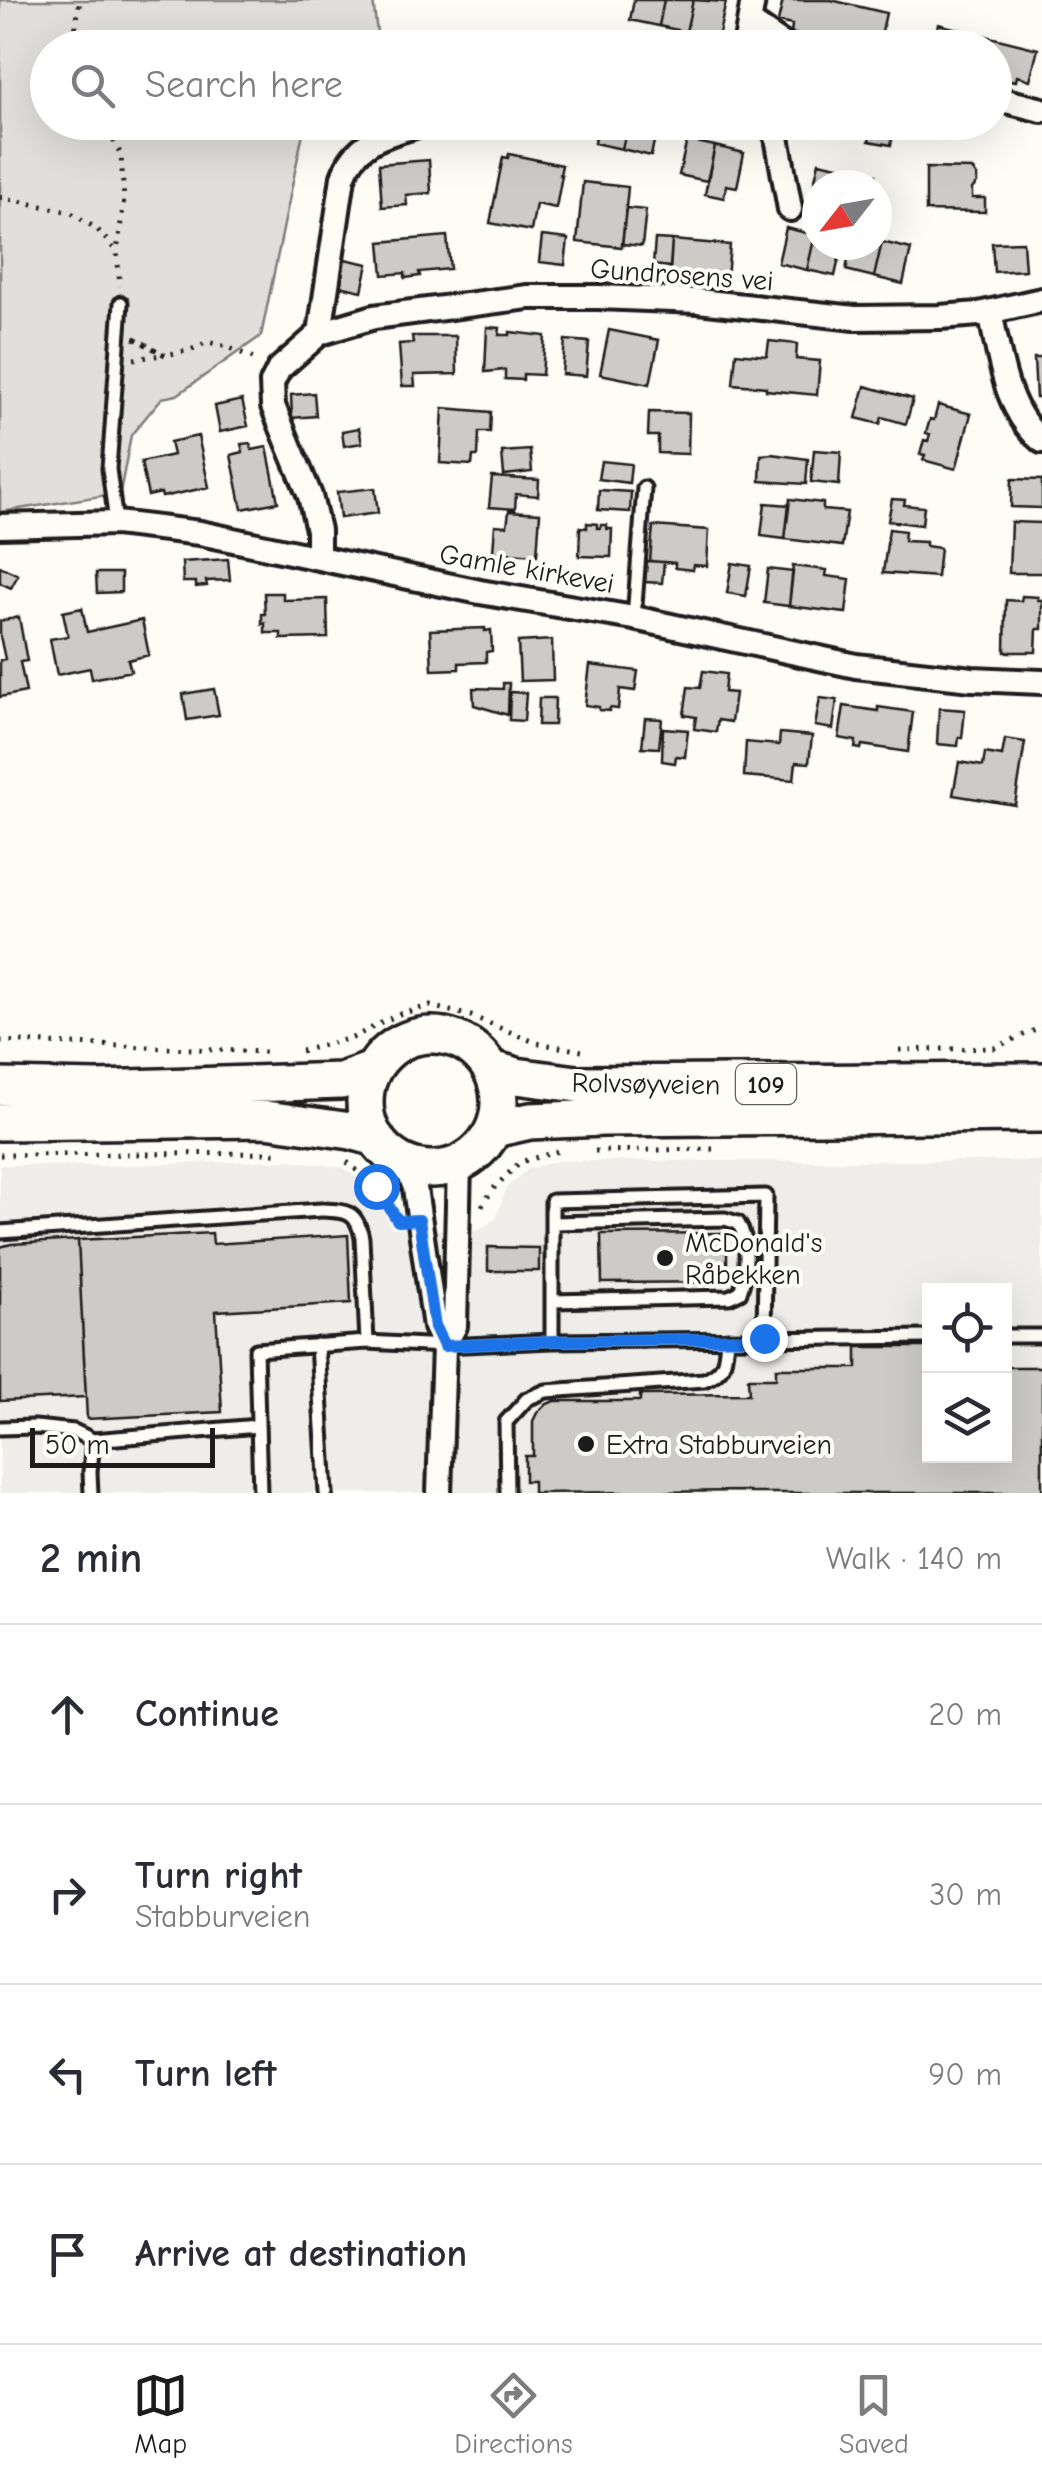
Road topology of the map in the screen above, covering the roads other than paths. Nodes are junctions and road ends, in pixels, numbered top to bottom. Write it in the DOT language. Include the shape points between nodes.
graph roads {
  1 [pos="752,11"];
  2 [pos="770,30"];
  3 [pos="1012,102"];
  4 [pos="1042,110"];
  5 [pos="378,140"];
  6 [pos="778,140"];
  7 [pos="790,209"];
  8 [pos="1042,300"];
  9 [pos="121,304"];
  10 [pos="990,312"];
  11 [pos="320,333"];
  12 [pos="1042,441"];
  13 [pos="644,488"];
  14 [pos="116,522"];
  15 [pos="0,526"];
  16 [pos="318,558"];
  17 [pos="634,618"];
  18 [pos="1042,682"];
  19 [pos="492,1069"];
  20 [pos="372,1070"];
  21 [pos="1042,1081"];
  22 [pos="0,1088"];
  23 [pos="1042,1114"];
  24 [pos="0,1122"];
  25 [pos="494,1130"];
  26 [pos="376,1138"];
  27 [pos="406,1164"];
  28 [pos="460,1164"];
  29 [pos="552,1223"];
  30 [pos="0,1232"];
  31 [pos="552,1301"];
  32 [pos="1012,1336"];
  33 [pos="1042,1336"];
  34 [pos="922,1337"];
  35 [pos="764,1338"];
  36 [pos="728,1339"];
  37 [pos="552,1341"];
  38 [pos="367,1342"];
  39 [pos="317,1345"];
  40 [pos="444,1346"];
  41 [pos="258,1426"];
  42 [pos="0,1428"];
  43 [pos="93,1440"];
  44 [pos="92,1493"];
  45 [pos="260,1493"];
  46 [pos="326,1493"];
  47 [pos="439,1493"];
  48 [pos="507,1493"];
  1 -- 2 [label="street"];
  3 -- 4 [label="street"];
  5 -- 11 [label="street" via="362,146 343,177"];
  6 -- 7 [label="street"];
  8 -- 10 [label="street, Gundrosens vei"];
  9 -- 14 [label="lane" via="109,469"];
  10 -- 11 [label="street, Gundrosens vei" via="855,318 698,302 528,297 374,317"];
  10 -- 12 [label="street" via="1012,401"];
  11 -- 16 [label="street, Gundrosens vei" via="272,383 273,406 310,496"];
  13 -- 17 [label="lane"];
  14 -- 15 [label="street, Gamle kirkevei"];
  14 -- 16 [label="street, Gamle kirkevei"];
  16 -- 17 [label="street, Gamle kirkevei"];
  17 -- 18 [label="street, Gamle kirkevei" via="856,666"];
  19 -- 20 [label="main road, 109" via="456,1038 431,1034 408,1038"];
  19 -- 21 [label="main road, Rolvsøyveien / 109" via="577,1084"];
  19 -- 25 [label="main road" via="500,1099"];
  20 -- 22 [label="main road, 109" via="341,1081"];
  20 -- 26 [label="main road" via="366,1116"];
  23 -- 25 [label="main road, Rolvsøyveien / 109" via="604,1118 530,1121"];
  24 -- 26 [label="main road" via="266,1120"];
  25 -- 28 [label="main road"];
  26 -- 27 [label="main road"];
  27 -- 28 [label="main road"];
  27 -- 40 [label="street"];
  28 -- 40 [label="street" via="456,1326"];
  29 -- 31 [label="lane"];
  29 -- 31 [label="lane" via="725,1219 745,1234 745,1279 740,1292 728,1297"];
  29 -- 35 [label="lane" via="552,1201 766,1196"];
  30 -- 38 [label="lane" via="343,1211 359,1224 362,1238"];
  31 -- 37 [label="lane"];
  32 -- 33 [label="lane"];
  34 -- 35 [label="lane"];
  35 -- 36 [label="lane"];
  36 -- 37 [label="lane"];
  36 -- 48 [label="lane" via="724,1364 704,1380 546,1391 527,1400 506,1422"];
  37 -- 40 [label="lane"];
  38 -- 39 [label="lane"];
  38 -- 40 [label="lane"];
  39 -- 41 [label="lane" via="256,1350"];
  39 -- 46 [label="lane"];
  40 -- 47 [label="street"];
  41 -- 43 [label="lane"];
  41 -- 45 [label="lane"];
  42 -- 43 [label="lane" via="74,1431"];
  43 -- 44 [label="lane"];
}
